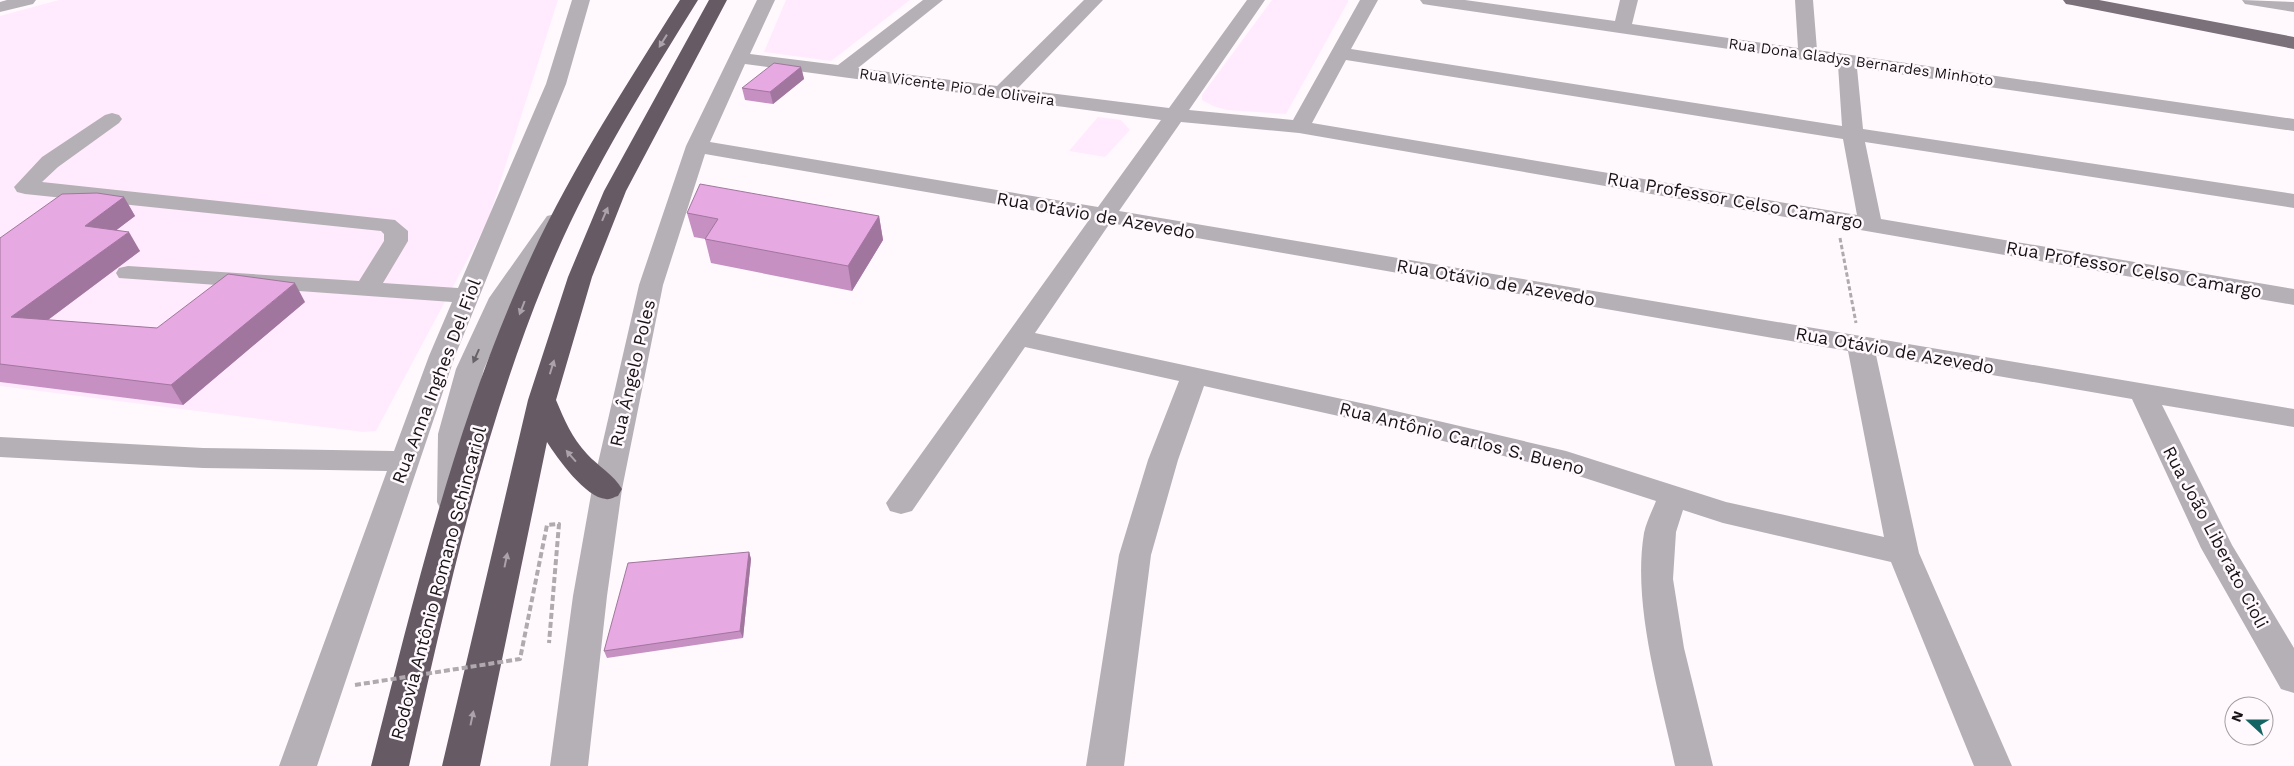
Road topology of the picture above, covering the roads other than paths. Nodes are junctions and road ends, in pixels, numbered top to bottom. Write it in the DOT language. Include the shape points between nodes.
graph roads {
  1 [pos="27,0"];
  2 [pos="581,0"];
  3 [pos="689,0"];
  4 [pos="718,0"];
  5 [pos="766,0"];
  6 [pos="934,0"];
  7 [pos="1094,0"];
  8 [pos="1256,0"];
  9 [pos="1369,0"];
  10 [pos="1429,0"];
  11 [pos="1629,0"];
  12 [pos="1804,0"];
  13 [pos="2072,0"];
  14 [pos="2251,0"];
  15 [pos="1454,2"];
  16 [pos="0,7"];
  17 [pos="2294,7"];
  18 [pos="1622,28"];
  19 [pos="2294,43"];
  20 [pos="1339,52"];
  21 [pos="1808,55"];
  22 [pos="739,58"];
  23 [pos="1847,60"];
  24 [pos="841,72"];
  25 [pos="1001,94"];
  26 [pos="1175,115"];
  27 [pos="112,119"];
  28 [pos="2294,125"];
  29 [pos="1299,127"];
  30 [pos="1853,134"];
  31 [pos="697,146"];
  32 [pos="2294,201"];
  33 [pos="1103,216"];
  34 [pos="1870,223"];
  35 [pos="128,273"];
  36 [pos="367,289"];
  37 [pos="468,296"];
  38 [pos="2294,296"];
  39 [pos="1018,337"];
  40 [pos="1860,343"];
  41 [pos="1194,376"];
  42 [pos="2142,392"];
  43 [pos="542,400"];
  44 [pos="2294,418"];
  45 [pos="0,447"];
  46 [pos="404,461"];
  47 [pos="607,488"];
  48 [pos="1673,496"];
  49 [pos="902,503"];
  50 [pos="1903,554"];
  51 [pos="2294,679"];
  52 [pos="298,766"];
  53 [pos="390,766"];
  54 [pos="461,766"];
  55 [pos="569,766"];
  56 [pos="1105,766"];
  57 [pos="1694,766"];
  58 [pos="1993,766"];
  1 -- 16 [label="street"];
  2 -- 37 [label="street, Rua Anna Inghes Del Fiol" via="556,84"];
  3 -- 53 [label="highway, Rodovia Antônio Romano Schincariol, one-way" via="622,106 572,195 533,279 483,412 452,513"];
  43 -- 4 [label="highway, one-way" via="580,277 615,191"];
  5 -- 22 [label="street, Rua Ângelo Poles"];
  6 -- 24 [label="street"];
  7 -- 25 [label="street"];
  8 -- 26 [label="street"];
  9 -- 20 [label="street"];
  10 -- 15 [label="street, Rua Dona Gladys Bernardes Minhoto"];
  11 -- 18 [label="street"];
  12 -- 21 [label="street"];
  13 -- 19 [label="main road"];
  14 -- 17 [label="street"];
  15 -- 18 [label="street, Rua Dona Gladys Bernardes Minhoto"];
  18 -- 21 [label="street, Rua Dona Gladys Bernardes Minhoto"];
  20 -- 29 [label="street"];
  20 -- 30 [label="street"];
  21 -- 23 [label="street, Rua Dona Gladys Bernardes Minhoto"];
  22 -- 24 [label="street, Rua Vicente Pio de Oliveira"];
  22 -- 31 [label="street, Rua Ângelo Poles"];
  23 -- 28 [label="street, Rua Dona Gladys Bernardes Minhoto"];
  23 -- 30 [label="street"];
  24 -- 25 [label="street, Rua Vicente Pio de Oliveira"];
  25 -- 26 [label="street, Rua Vicente Pio de Oliveira"];
  26 -- 29 [label="street, Rua Professor Celso Camargo"];
  26 -- 33 [label="street"];
  27 -- 36 [label="street" via="50,162 24,187 387,225 396,231 396,241"];
  29 -- 34 [label="street, Rua Professor Celso Camargo"];
  30 -- 32 [label="street"];
  30 -- 34 [label="street"];
  31 -- 33 [label="street, Rua Otávio de Azevedo"];
  31 -- 47 [label="street, Rua Ângelo Poles" via="651,285"];
  33 -- 39 [label="street"];
  33 -- 40 [label="street, Rua Otávio de Azevedo"];
  34 -- 38 [label="street, Rua Professor Celso Camargo"];
  35 -- 36 [label="street"];
  36 -- 37 [label="street"];
  37 -- 46 [label="street, Rua Anna Inghes Del Fiol" via="442,356"];
  39 -- 41 [label="street, Rua Antônio Carlos S. Bueno"];
  39 -- 49 [label="street"];
  40 -- 42 [label="street, Rua Otávio de Azevedo"];
  40 -- 50 [label="street"];
  41 -- 48 [label="street, Rua Antônio Carlos S. Bueno" via="1566,461"];
  41 -- 56 [label="street" via="1163,460 1135,555"];
  42 -- 44 [label="street, Rua Otávio de Azevedo"];
  42 -- 51 [label="street, Rua João Liberato Cioli" via="2218,548"];
  47 -- 43 [label="highway, one-way" via="568,454 557,437"];
  54 -- 43 [label="highway, one-way"];
  45 -- 46 [label="street" via="203,458"];
  46 -- 52 [label="street, Rua Anna Inghes Del Fiol"];
  47 -- 55 [label="street, Rua Ângelo Poles"];
  48 -- 50 [label="street, Rua Antônio Carlos S. Bueno" via="1724,512"];
  48 -- 57 [label="street" via="1660,532 1657,579 1668,648"];
  50 -- 58 [label="street"];
}
